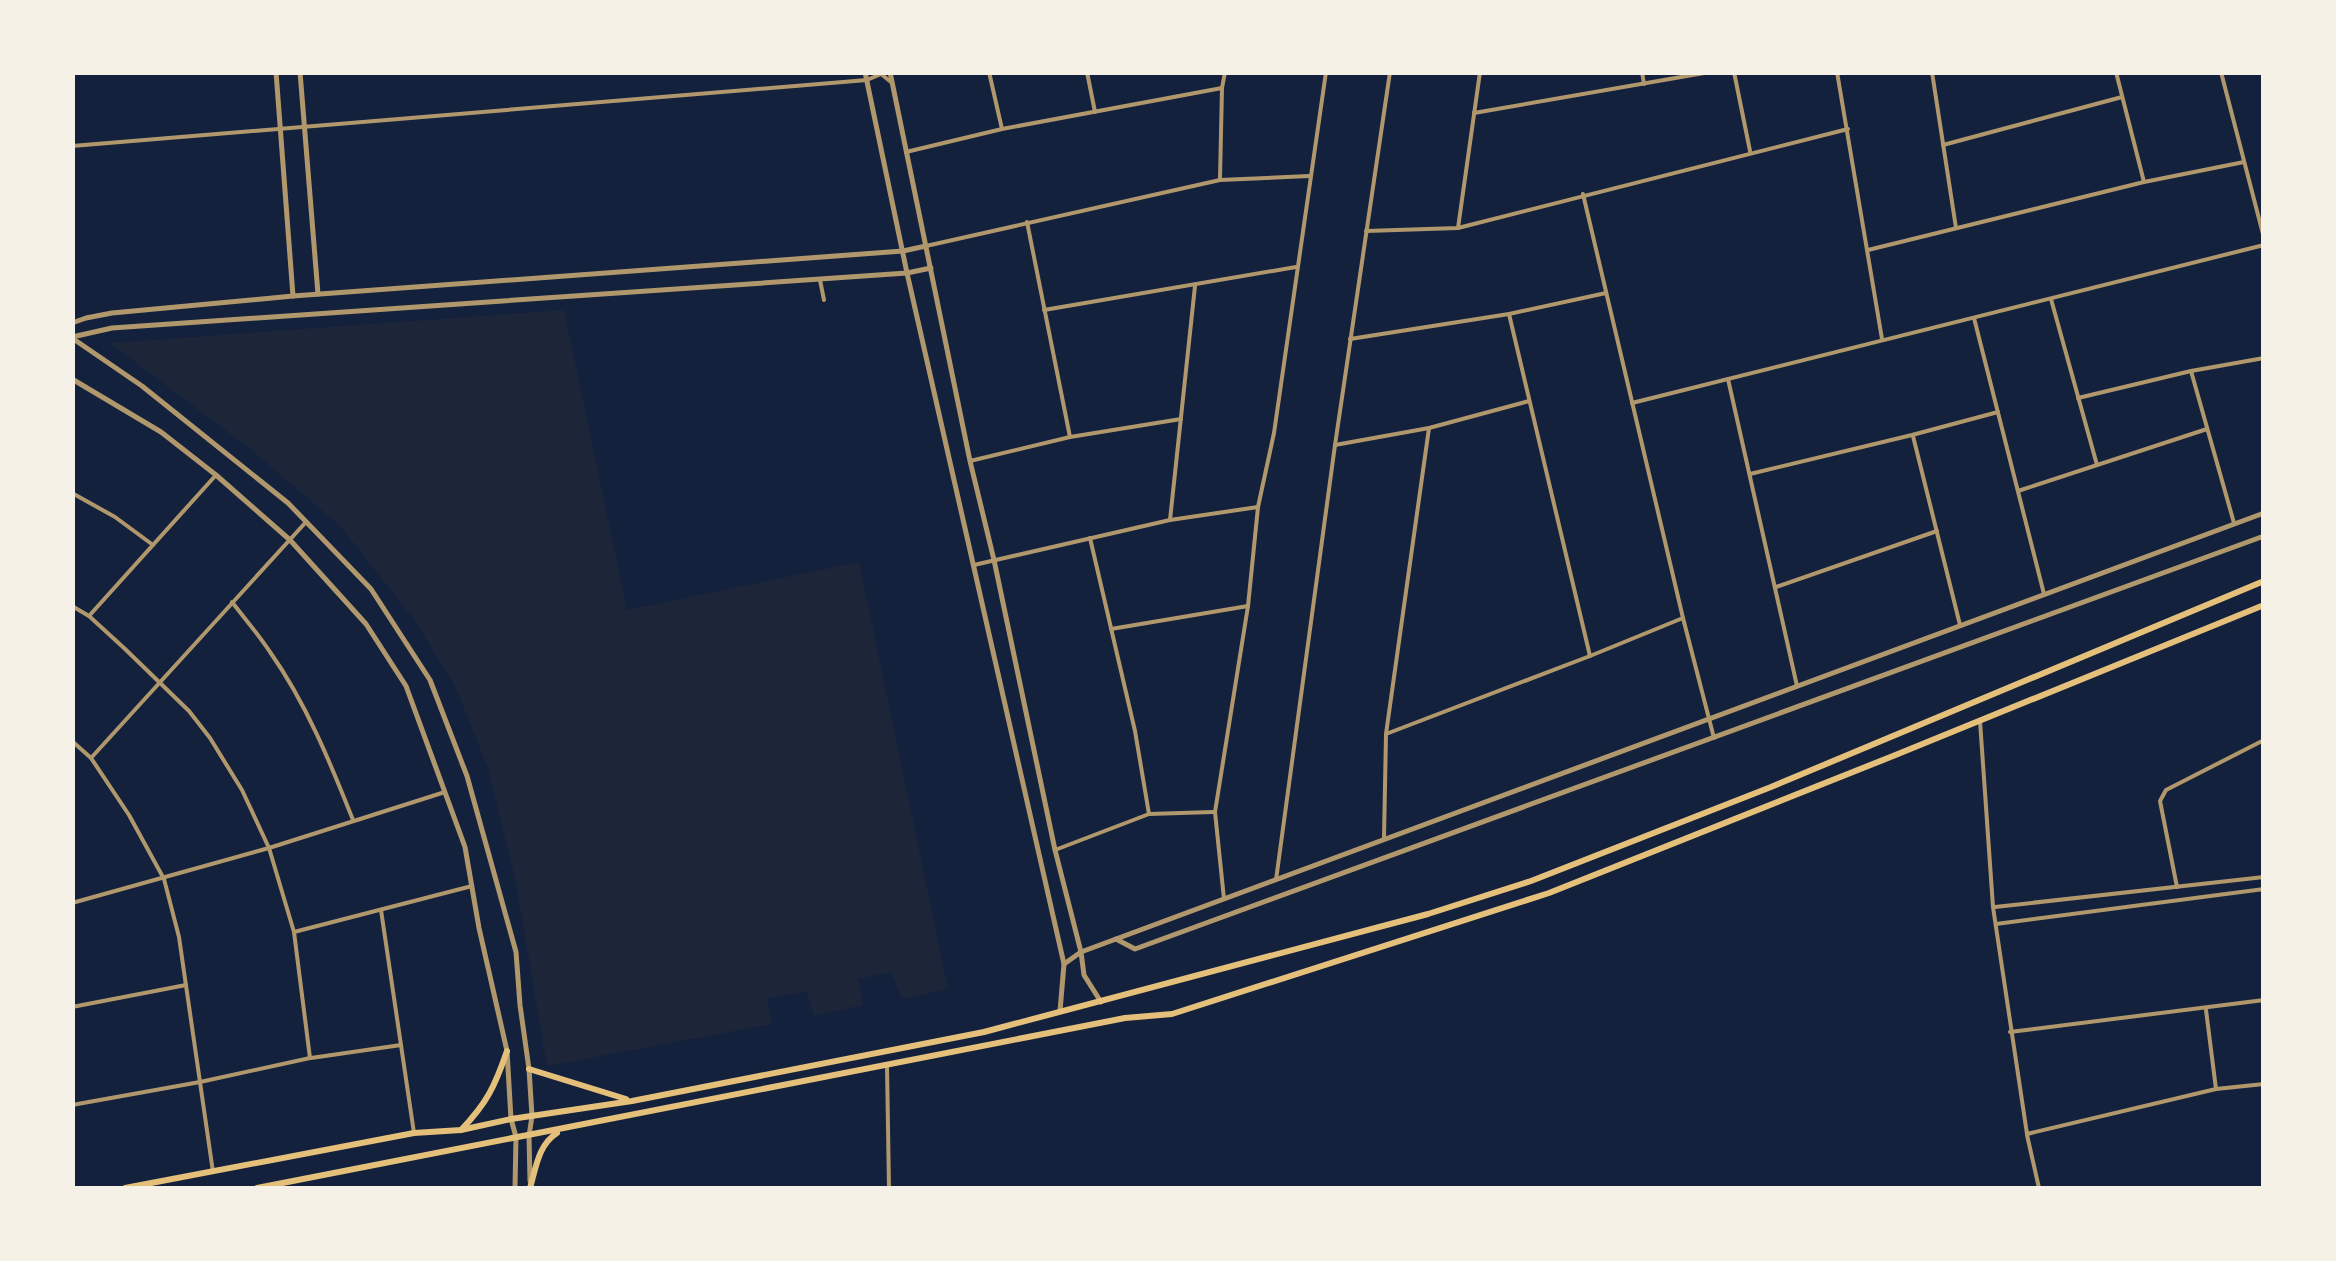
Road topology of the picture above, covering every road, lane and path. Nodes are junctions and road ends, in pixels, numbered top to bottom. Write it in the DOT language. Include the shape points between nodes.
graph roads {
  1 [pos="276,72"];
  2 [pos="300,72"];
  3 [pos="890,72"];
  4 [pos="990,72"];
  5 [pos="1087,72"];
  6 [pos="1225,72"];
  7 [pos="1326,72"];
  8 [pos="1390,72"];
  9 [pos="1480,72"];
  10 [pos="1642,72"];
  11 [pos="1710,72"];
  12 [pos="1734,72"];
  13 [pos="1837,72"];
  14 [pos="1932,72"];
  15 [pos="2116,72"];
  16 [pos="2222,72"];
  17 [pos="866,76"];
  18 [pos="892,82"];
  19 [pos="1644,84"];
  20 [pos="1222,88"];
  21 [pos="2122,97"];
  22 [pos="1095,112"];
  23 [pos="1474,113"];
  24 [pos="304,128"];
  25 [pos="1002,129"];
  26 [pos="1848,129"];
  27 [pos="280,130"];
  28 [pos="1943,145"];
  29 [pos="72,146"];
  30 [pos="906,152"];
  31 [pos="1750,153"];
  32 [pos="2244,162"];
  33 [pos="1311,176"];
  34 [pos="1220,180"];
  35 [pos="2144,182"];
  36 [pos="1584,194"];
  37 [pos="1026,222"];
  38 [pos="1458,228"];
  39 [pos="1956,228"];
  40 [pos="1366,232"];
  41 [pos="2264,241"];
  42 [pos="926,246"];
  43 [pos="1868,250"];
  44 [pos="902,251"];
  45 [pos="1298,266"];
  46 [pos="930,268"];
  47 [pos="907,273"];
  48 [pos="820,279"];
  49 [pos="1195,284"];
  50 [pos="1606,293"];
  51 [pos="318,294"];
  52 [pos="294,296"];
  53 [pos="2051,298"];
  54 [pos="824,300"];
  55 [pos="1044,310"];
  56 [pos="1509,314"];
  57 [pos="1974,318"];
  58 [pos="72,324"];
  59 [pos="72,338"];
  60 [pos="1350,339"];
  61 [pos="1882,341"];
  62 [pos="72,352"];
  63 [pos="2264,358"];
  64 [pos="2191,371"];
  65 [pos="72,379"];
  66 [pos="1728,379"];
  67 [pos="2078,398"];
  68 [pos="1529,400"];
  69 [pos="1632,402"];
  70 [pos="1998,412"];
  71 [pos="1181,419"];
  72 [pos="1430,428"];
  73 [pos="2207,428"];
  74 [pos="1912,435"];
  75 [pos="1070,437"];
  76 [pos="1335,445"];
  77 [pos="970,461"];
  78 [pos="2098,465"];
  79 [pos="216,474"];
  80 [pos="1750,474"];
  81 [pos="2018,491"];
  82 [pos="72,492"];
  83 [pos="1258,507"];
  84 [pos="2264,513"];
  85 [pos="1170,520"];
  86 [pos="306,522"];
  87 [pos="2234,523"];
  88 [pos="1937,531"];
  89 [pos="2264,536"];
  90 [pos="1090,538"];
  91 [pos="290,540"];
  92 [pos="153,544"];
  93 [pos="994,560"];
  94 [pos="974,565"];
  95 [pos="2264,582"];
  96 [pos="1775,587"];
  97 [pos="2044,594"];
  98 [pos="232,602"];
  99 [pos="2264,605"];
  100 [pos="72,606"];
  101 [pos="1248,606"];
  102 [pos="89,616"];
  103 [pos="1683,618"];
  104 [pos="1960,625"];
  105 [pos="1111,629"];
  106 [pos="1590,656"];
  107 [pos="159,683"];
  108 [pos="1797,686"];
  109 [pos="1707,719"];
  110 [pos="1980,721"];
  111 [pos="1386,734"];
  112 [pos="1714,738"];
  113 [pos="2264,740"];
  114 [pos="72,741"];
  115 [pos="91,758"];
  116 [pos="445,792"];
  117 [pos="1215,812"];
  118 [pos="1149,814"];
  119 [pos="352,820"];
  120 [pos="1384,838"];
  121 [pos="269,848"];
  122 [pos="1055,850"];
  123 [pos="2264,877"];
  124 [pos="164,879"];
  125 [pos="1276,880"];
  126 [pos="472,886"];
  127 [pos="2177,886"];
  128 [pos="2264,889"];
  129 [pos="1224,900"];
  130 [pos="72,903"];
  131 [pos="1992,907"];
  132 [pos="380,910"];
  133 [pos="1996,924"];
  134 [pos="294,932"];
  135 [pos="1116,939"];
  136 [pos="1081,952"];
  137 [pos="1064,964"];
  138 [pos="186,985"];
  139 [pos="2264,1000"];
  140 [pos="1101,1002"];
  141 [pos="72,1006"];
  142 [pos="2206,1008"];
  143 [pos="1060,1011"];
  144 [pos="2010,1032"];
  145 [pos="401,1045"];
  146 [pos="507,1050"];
  147 [pos="310,1058"];
  148 [pos="887,1066"];
  149 [pos="529,1068"];
  150 [pos="200,1082"];
  151 [pos="2264,1084"];
  152 [pos="2216,1089"];
  153 [pos="632,1101"];
  154 [pos="72,1104"];
  155 [pos="532,1116"];
  156 [pos="512,1119"];
  157 [pos="562,1129"];
  158 [pos="461,1130"];
  159 [pos="414,1133"];
  160 [pos="2027,1134"];
  161 [pos="529,1136"];
  162 [pos="516,1137"];
  163 [pos="214,1172"];
  164 [pos="124,1188"];
  165 [pos="256,1188"];
  166 [pos="515,1188"];
  167 [pos="530,1188"];
  168 [pos="890,1188"];
  169 [pos="2039,1188"];
  1 -- 27 [label="street"];
  2 -- 24 [label="street"];
  3 -- 18 [label="street"];
  4 -- 25 [label="street"];
  5 -- 22 [label="street"];
  6 -- 20 [label="street"];
  7 -- 33 [label="street"];
  8 -- 40 [label="street"];
  9 -- 23 [label="street"];
  10 -- 19 [label="street"];
  11 -- 19 [label="street"];
  12 -- 31 [label="street"];
  13 -- 26 [label="street"];
  14 -- 28 [label="street"];
  15 -- 21 [label="street"];
  16 -- 32 [label="street"];
  17 -- 18 [label="street" via="881,74"];
  17 -- 24 [label="street"];
  17 -- 44 [label="street"];
  18 -- 30 [label="street"];
  19 -- 23 [label="street"];
  20 -- 22 [label="street"];
  20 -- 34 [label="street"];
  21 -- 28 [label="street"];
  21 -- 35 [label="street"];
  22 -- 25 [label="street"];
  23 -- 38 [label="street"];
  24 -- 27 [label="street"];
  24 -- 51 [label="street"];
  25 -- 30 [label="street"];
  26 -- 31 [label="street"];
  26 -- 43 [label="street"];
  27 -- 29 [label="street"];
  27 -- 52 [label="street"];
  28 -- 39 [label="street"];
  30 -- 42 [label="street"];
  31 -- 36 [label="street"];
  32 -- 35 [label="street"];
  32 -- 41 [label="street"];
  33 -- 34 [label="street"];
  33 -- 45 [label="street"];
  34 -- 37 [label="street"];
  35 -- 39 [label="street"];
  36 -- 38 [label="street"];
  36 -- 50 [label="street"];
  37 -- 42 [label="street"];
  37 -- 55 [label="street"];
  38 -- 40 [label="street"];
  39 -- 43 [label="street"];
  40 -- 60 [label="street"];
  41 -- 53 [label="street"];
  42 -- 44 [label="street"];
  42 -- 46 [label="street"];
  43 -- 61 [label="street"];
  44 -- 47 [label="street"];
  44 -- 51 [label="street"];
  45 -- 49 [label="street"];
  45 -- 83 [label="street"];
  46 -- 47 [label="street"];
  46 -- 77 [label="street"];
  47 -- 48 [label="street"];
  47 -- 94 [label="street"];
  48 -- 54 [label="street"];
  48 -- 59 [label="street" via="112,328"];
  49 -- 55 [label="street"];
  49 -- 71 [label="street"];
  50 -- 56 [label="street"];
  50 -- 69 [label="street"];
  51 -- 52 [label="street"];
  52 -- 58 [label="street" via="112,313"];
  53 -- 57 [label="street"];
  53 -- 67 [label="street"];
  55 -- 75 [label="street"];
  56 -- 60 [label="street"];
  56 -- 68 [label="street"];
  57 -- 61 [label="street"];
  57 -- 70 [label="street"];
  59 -- 62 [label="street"];
  59 -- 86 [label="street" via="142,386"];
  60 -- 76 [label="street"];
  61 -- 66 [label="street"];
  63 -- 64 [label="street"];
  64 -- 67 [label="street"];
  64 -- 73 [label="street"];
  65 -- 79 [label="street"];
  66 -- 69 [label="street"];
  66 -- 80 [label="street"];
  67 -- 78 [label="street"];
  68 -- 72 [label="street"];
  68 -- 106 [label="street"];
  69 -- 103 [label="street"];
  70 -- 74 [label="street"];
  70 -- 81 [label="street"];
  71 -- 75 [label="street"];
  71 -- 85 [label="street"];
  72 -- 76 [label="street"];
  72 -- 111 [label="street"];
  73 -- 78 [label="street"];
  73 -- 87 [label="street"];
  74 -- 80 [label="street"];
  74 -- 88 [label="street"];
  75 -- 77 [label="street"];
  76 -- 125 [label="street"];
  77 -- 93 [label="street"];
  78 -- 81 [label="street"];
  79 -- 91 [label="street"];
  79 -- 92 [label="street"];
  80 -- 96 [label="street"];
  81 -- 97 [label="street"];
  82 -- 92 [label="street"];
  83 -- 85 [label="street"];
  83 -- 101 [label="street"];
  84 -- 87 [label="street"];
  85 -- 90 [label="street"];
  86 -- 91 [label="street"];
  86 -- 149 [label="street" via="371,588 430,680 467,776 516,952"];
  87 -- 97 [label="street"];
  88 -- 96 [label="street"];
  88 -- 104 [label="street"];
  89 -- 112 [label="street"];
  90 -- 93 [label="street"];
  90 -- 105 [label="street"];
  91 -- 98 [label="street"];
  91 -- 116 [label="street" via="366,624 406,686"];
  92 -- 102 [label="street"];
  93 -- 94 [label="street"];
  93 -- 122 [label="street"];
  94 -- 137 [label="street"];
  95 -- 140 [label="main road" via="1531,882"];
  96 -- 108 [label="street"];
  97 -- 104 [label="street"];
  98 -- 107 [label="street"];
  98 -- 119 [label="street" via="290,684"];
  99 -- 110 [label="main road"];
  100 -- 102 [label="street"];
  101 -- 105 [label="street"];
  101 -- 117 [label="street"];
  102 -- 107 [label="street"];
  103 -- 106 [label="street"];
  103 -- 109 [label="street"];
  104 -- 108 [label="street"];
  105 -- 118 [label="street"];
  106 -- 111 [label="street"];
  107 -- 115 [label="street"];
  107 -- 121 [label="street" via="210,738"];
  108 -- 109 [label="street"];
  109 -- 112 [label="street"];
  109 -- 120 [label="street"];
  110 -- 131 [label="street"];
  110 -- 148 [label="main road" via="1549,894 1172,1014"];
  111 -- 120 [label="street"];
  112 -- 135 [label="street" via="1135,949"];
  113 -- 127 [label="street" via="2166,790 2160,801"];
  114 -- 115 [label="street"];
  115 -- 124 [label="street"];
  116 -- 119 [label="street"];
  116 -- 126 [label="street"];
  117 -- 118 [label="street"];
  117 -- 129 [label="street"];
  118 -- 122 [label="street"];
  119 -- 121 [label="street"];
  120 -- 125 [label="street"];
  121 -- 124 [label="street"];
  121 -- 134 [label="street"];
  122 -- 136 [label="street"];
  123 -- 127 [label="street"];
  124 -- 130 [label="street"];
  124 -- 138 [label="street"];
  125 -- 129 [label="street"];
  126 -- 132 [label="street"];
  126 -- 146 [label="street"];
  127 -- 131 [label="street"];
  128 -- 133 [label="street"];
  129 -- 135 [label="street"];
  131 -- 133 [label="street"];
  132 -- 134 [label="street"];
  132 -- 145 [label="street"];
  133 -- 144 [label="street"];
  134 -- 147 [label="street"];
  135 -- 136 [label="street"];
  136 -- 137 [label="street"];
  136 -- 140 [label="street" via="1084,975"];
  137 -- 143 [label="street"];
  138 -- 141 [label="street"];
  138 -- 150 [label="street"];
  139 -- 142 [label="street"];
  140 -- 143 [label="main road"];
  142 -- 144 [label="street"];
  142 -- 152 [label="street"];
  143 -- 153 [label="main road"];
  144 -- 160 [label="street"];
  145 -- 147 [label="street"];
  145 -- 159 [label="street"];
  146 -- 156 [label="street"];
  146 -- 158 [label="main road" via="482,1108"];
  147 -- 150 [label="street"];
  148 -- 157 [label="main road"];
  148 -- 168 [label="street"];
  149 -- 153 [label="main road"];
  149 -- 155 [label="street"];
  150 -- 154 [label="street"];
  150 -- 163 [label="street"];
  151 -- 152 [label="street"];
  152 -- 160 [label="street"];
  153 -- 155 [label="main road"];
  155 -- 156 [label="main road"];
  155 -- 161 [label="street"];
  156 -- 158 [label="main road"];
  156 -- 162 [label="street"];
  157 -- 161 [label="main road"];
  157 -- 167 [label="main road" via="542,1148"];
  158 -- 159 [label="main road"];
  159 -- 163 [label="main road"];
  160 -- 169 [label="street"];
  161 -- 162 [label="main road"];
  161 -- 167 [label="street"];
  162 -- 165 [label="main road"];
  162 -- 166 [label="street"];
  163 -- 164 [label="main road"];
}
